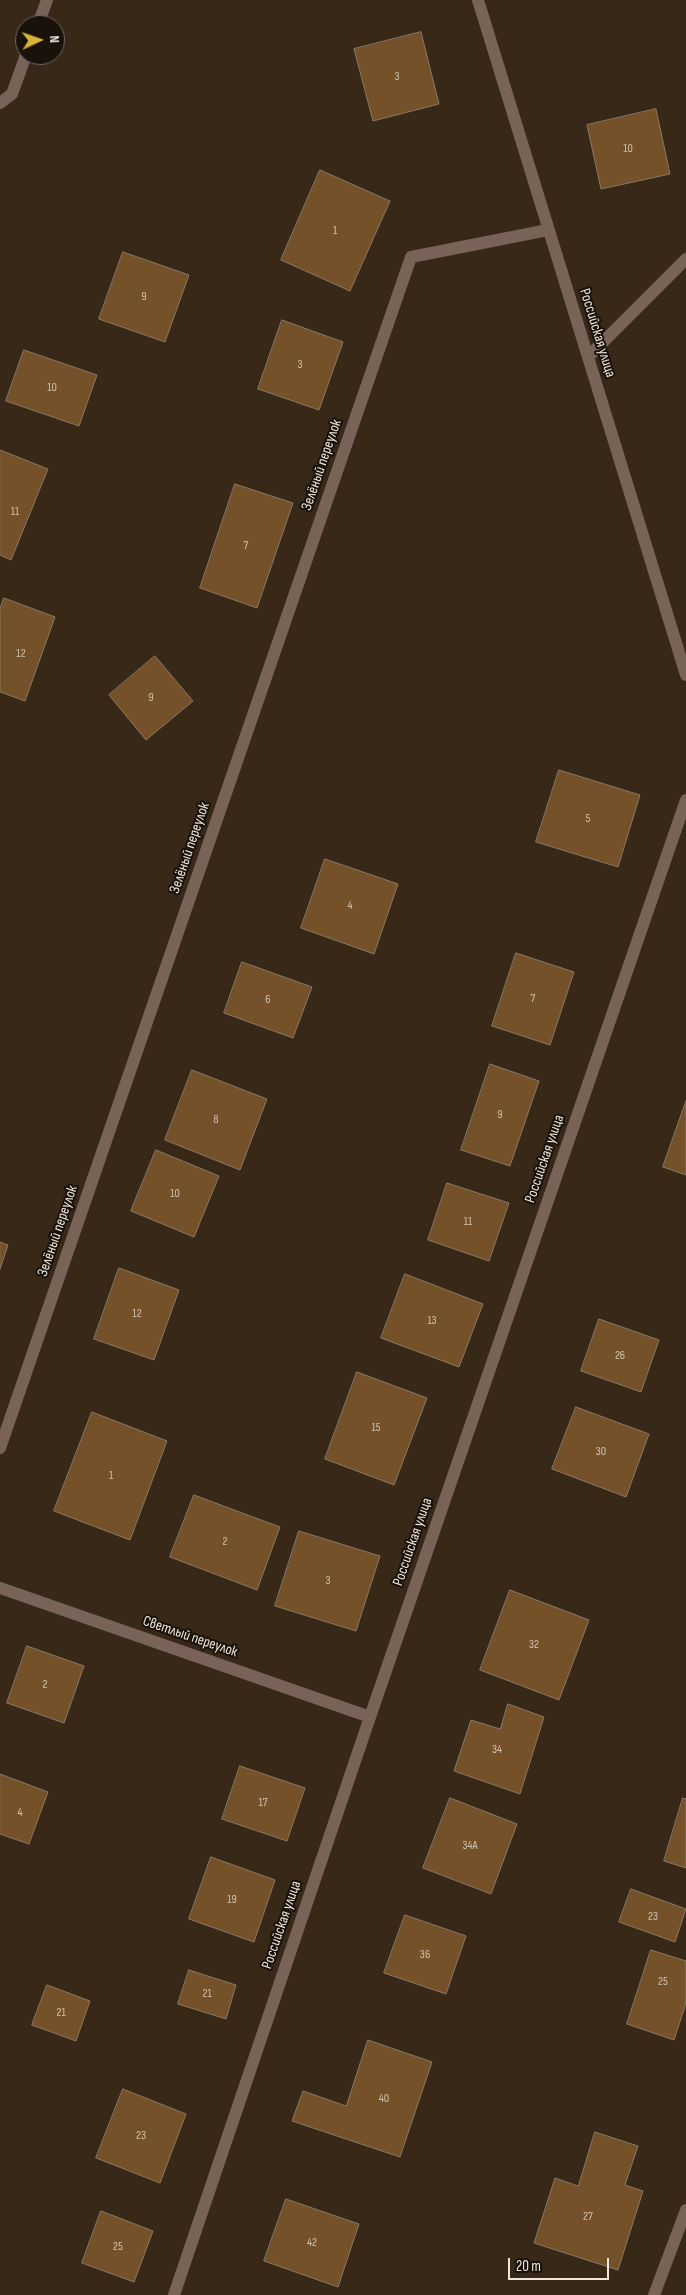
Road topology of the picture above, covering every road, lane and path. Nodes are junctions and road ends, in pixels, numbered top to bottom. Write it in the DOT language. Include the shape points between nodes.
graph roads {
  1 [pos="47,0"];
  2 [pos="478,0"];
  3 [pos="42,15"];
  4 [pos="22,65"];
  5 [pos="0,103"];
  6 [pos="548,230"];
  7 [pos="686,259"];
  8 [pos="588,357"];
  9 [pos="686,675"];
  10 [pos="686,800"];
  11 [pos="0,1448"];
  12 [pos="0,1588"];
  13 [pos="370,1717"];
  14 [pos="686,2210"];
  15 [pos="174,2295"];
  16 [pos="654,2295"];
  1 -- 3 [label="street"];
  2 -- 6 [label="street, Российская улица"];
  4 -- 5 [label="street" via="12,94"];
  6 -- 8 [label="street, Российская улица"];
  6 -- 11 [label="street, Зелёный переулок" via="411,258"];
  7 -- 8 [label="street"];
  8 -- 9 [label="street, Российская улица"];
  10 -- 13 [label="street, Российская улица"];
  12 -- 13 [label="street, Светлый переулок"];
  13 -- 15 [label="street, Российская улица"];
  14 -- 16 [label="street"];
}
